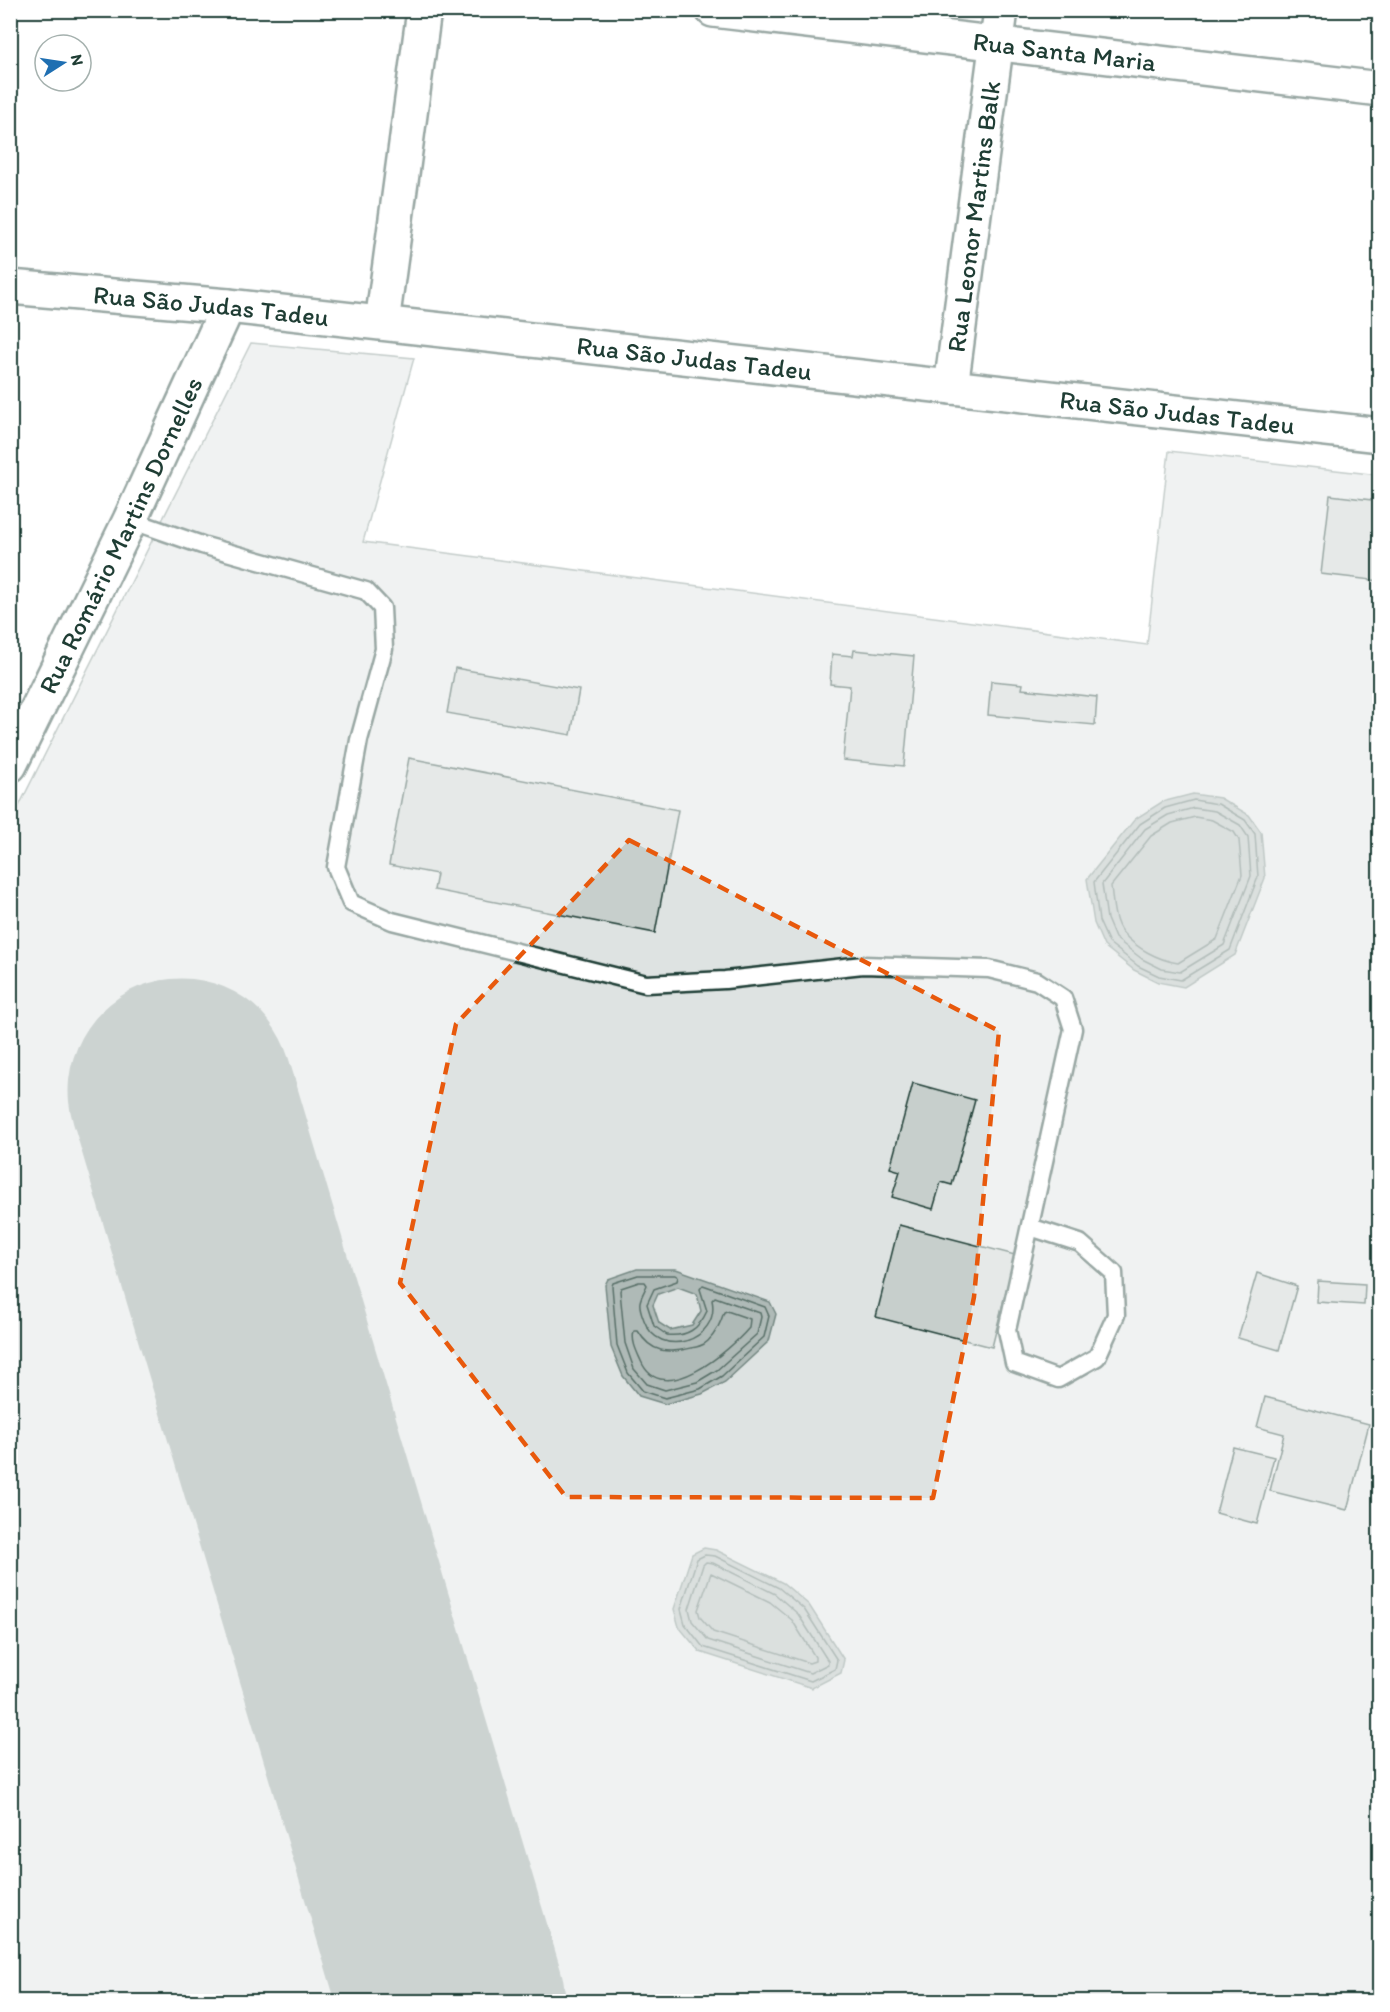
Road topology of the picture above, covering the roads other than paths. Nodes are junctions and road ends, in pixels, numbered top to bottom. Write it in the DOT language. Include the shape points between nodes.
graph roads {
  1 [pos="424,10"];
  2 [pos="713,10"];
  3 [pos="1001,10"];
  4 [pos="997,44"];
  5 [pos="1380,89"];
  6 [pos="10,286"];
  7 [pos="228,306"];
  8 [pos="382,323"];
  9 [pos="951,387"];
  10 [pos="1380,435"];
  11 [pos="130,520"];
  12 [pos="10,765"];
  13 [pos="1030,1227"];
  1 -- 8 [label="street"];
  2 -- 4 [label="street, Rua Santa Maria"];
  3 -- 4 [label="street, Rua Leonor Martins Balk"];
  4 -- 5 [label="street, Rua Santa Maria"];
  4 -- 9 [label="street, Rua Leonor Martins Balk"];
  6 -- 7 [label="street, Rua São Judas Tadeu"];
  7 -- 8 [label="street, Rua São Judas Tadeu"];
  7 -- 11 [label="street, Rua Romário Martins Dornelles"];
  8 -- 9 [label="street, Rua São Judas Tadeu"];
  9 -- 10 [label="street, Rua São Judas Tadeu"];
  11 -- 12 [label="street, Rua Romário Martins Dornelles"];
  11 -- 13 [label="lane" via="202,545 366,591 382,608 384,649 359,740 336,867 351,903 392,921 646,984 863,965 988,969 1037,981 1063,998 1073,1029"];
  13 -- 13 [label="lane" via="1007,1330 1014,1363 1058,1379 1097,1357 1116,1315 1114,1273 1080,1243"];
}
